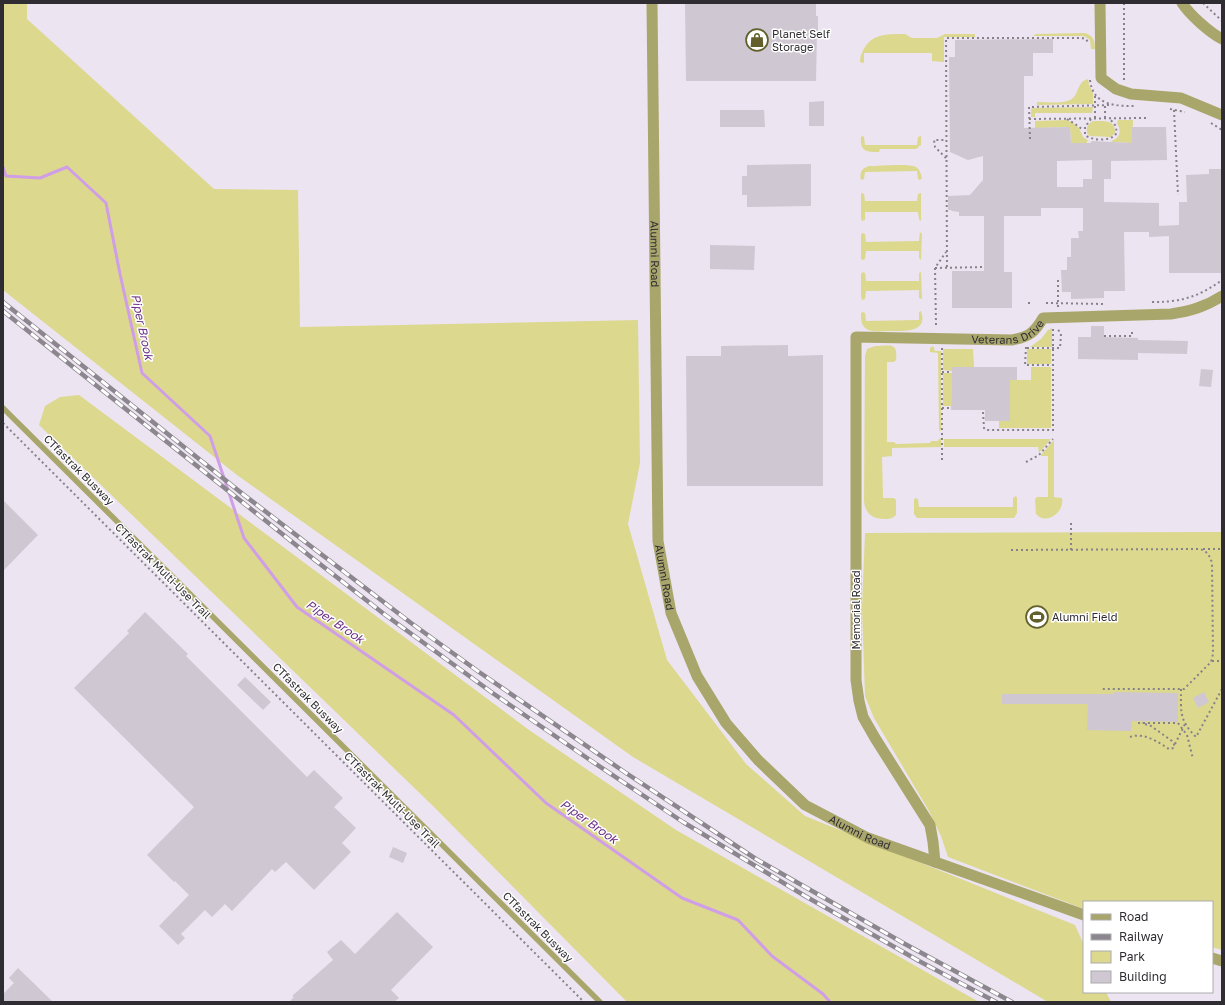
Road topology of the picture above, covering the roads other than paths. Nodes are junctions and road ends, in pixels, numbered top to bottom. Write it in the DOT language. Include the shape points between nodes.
graph roads {
  1 [pos="652,3"];
  2 [pos="1100,3"];
  3 [pos="1182,3"];
  4 [pos="1222,39"];
  5 [pos="1222,115"];
  6 [pos="1222,296"];
  7 [pos="856,337"];
  8 [pos="3,408"];
  9 [pos="935,862"];
  10 [pos="1083,915"];
  11 [pos="600,1002"];
  1 -- 9 [label="street, Alumni Road" via="658,541 671,613 698,676 726,723 758,760 805,805 868,838"];
  2 -- 5 [label="street" via="1101,78 1124,92 1181,98"];
  3 -- 4 [label="street" via="1213,34"];
  6 -- 7 [label="street, Veterans Drive" via="1191,311 1171,314 1043,318 1031,334 1012,340"];
  7 -- 9 [label="street, Memorial Road" via="856,680 859,701 863,717 875,738 930,825"];
  8 -- 11 [label="lane, CTfastrak Busway"];
  9 -- 10 [label="street, Alumni Road"];
}
